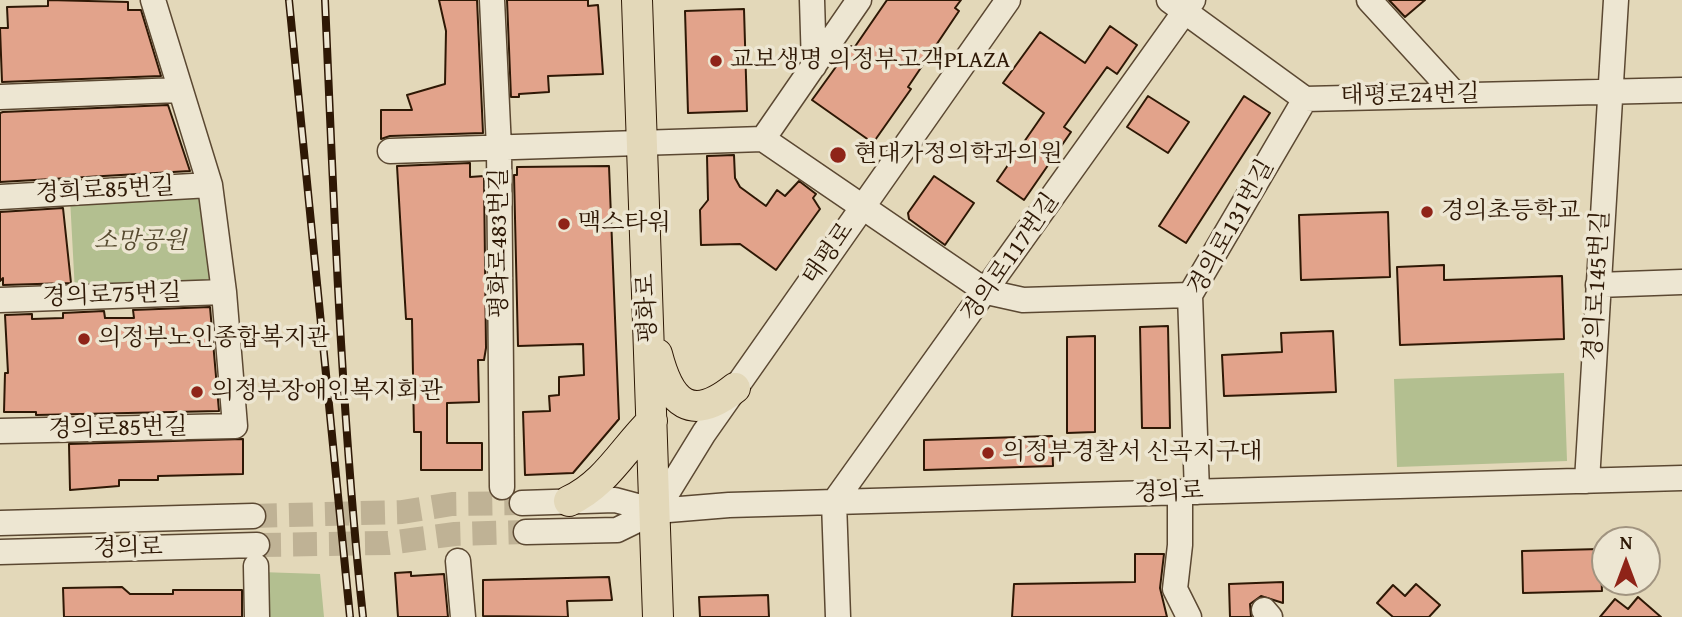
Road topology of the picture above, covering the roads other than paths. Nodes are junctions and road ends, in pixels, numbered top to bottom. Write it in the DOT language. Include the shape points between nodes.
graph roads {
  1 [pos="153,0"];
  2 [pos="492,0"];
  3 [pos="636,0"];
  4 [pos="812,0"];
  5 [pos="859,0"];
  6 [pos="1008,0"];
  7 [pos="1370,0"];
  8 [pos="1616,0"];
  9 [pos="1182,4"];
  10 [pos="814,66"];
  11 [pos="178,90"];
  12 [pos="1682,90"];
  13 [pos="1609,92"];
  14 [pos="1457,95"];
  15 [pos="0,97"];
  16 [pos="1305,99"];
  17 [pos="762,139"];
  18 [pos="642,144"];
  19 [pos="499,148"];
  20 [pos="390,151"];
  21 [pos="210,185"];
  22 [pos="0,197"];
  23 [pos="862,208"];
  24 [pos="1682,282"];
  25 [pos="1598,285"];
  26 [pos="224,292"];
  27 [pos="987,292"];
  28 [pos="1190,295"];
  29 [pos="0,300"];
  30 [pos="649,324"];
  31 [pos="735,387"];
  32 [pos="652,421"];
  33 [pos="0,432"];
  34 [pos="1682,478"];
  35 [pos="1587,481"];
  36 [pos="502,487"];
  37 [pos="1188,492"];
  38 [pos="569,501"];
  39 [pos="522,502"];
  40 [pos="834,502"];
  41 [pos="656,512"];
  42 [pos="253,516"];
  43 [pos="0,523"];
  44 [pos="526,532"];
  45 [pos="0,552"];
  46 [pos="458,561"];
  47 [pos="257,617"];
  48 [pos="463,617"];
  49 [pos="658,617"];
  50 [pos="838,617"];
  51 [pos="1189,617"];
  1 -- 11 [label="street"];
  2 -- 19 [label="street, 평화로483번길"];
  3 -- 18 [label="main road, 평화로"];
  4 -- 10 [label="street"];
  5 -- 10 [label="street"];
  6 -- 23 [label="street, 태평로"];
  7 -- 14 [label="street"];
  8 -- 13 [label="street, 경의로145번길"];
  9 -- 16 [label="street, 태평로24번길"];
  9 -- 27 [label="street, 경의로117번길"];
  10 -- 17 [label="street"];
  11 -- 15 [label="street"];
  11 -- 21 [label="street"];
  12 -- 13 [label="street, 태평로24번길"];
  13 -- 14 [label="street, 태평로24번길"];
  13 -- 25 [label="street, 경의로145번길"];
  14 -- 16 [label="street, 태평로24번길"];
  16 -- 28 [label="street, 경의로131번길"];
  17 -- 18 [label="street"];
  17 -- 23 [label="street"];
  18 -- 19 [label="street"];
  18 -- 30 [label="main road, 평화로"];
  19 -- 20 [label="street"];
  19 -- 36 [label="street, 평화로483번길"];
  21 -- 22 [label="street, 경희로85번길"];
  21 -- 26 [label="street"];
  23 -- 27 [label="street"];
  23 -- 31 [label="street, 태평로"];
  24 -- 25 [label="street"];
  25 -- 35 [label="street, 경의로145번길"];
  26 -- 29 [label="street, 경의로75번길"];
  26 -- 33 [label="street, 경의로85번길" via="235,426"];
  27 -- 28 [label="street" via="1023,300"];
  27 -- 40 [label="street, 경의로117번길"];
  28 -- 37 [label="street, 경의로131번길"];
  30 -- 31 [label="main road" via="662,373 680,400 705,406"];
  30 -- 32 [label="main road, 평화로"];
  31 -- 41 [label="street, 태평로"];
  32 -- 38 [label="main road" via="600,481"];
  32 -- 41 [label="main road, 평화로"];
  34 -- 35 [label="street, 경의로"];
  35 -- 37 [label="street, 경의로"];
  37 -- 40 [label="street, 경의로"];
  37 -- 51 [label="street, 경의로131번길" via="1175,589"];
  38 -- 39 [label="street, 경의로"];
  38 -- 41 [label="street, 경의로" via="615,500"];
  40 -- 41 [label="street, 경의로"];
  40 -- 50 [label="street"];
  41 -- 44 [label="street, 경의로" via="617,530"];
  41 -- 49 [label="main road, 평화로"];
  42 -- 43 [label="street, 경의로"];
  45 -- 47 [label="street, 경의로" via="256,556"];
  46 -- 48 [label="street"];
}
